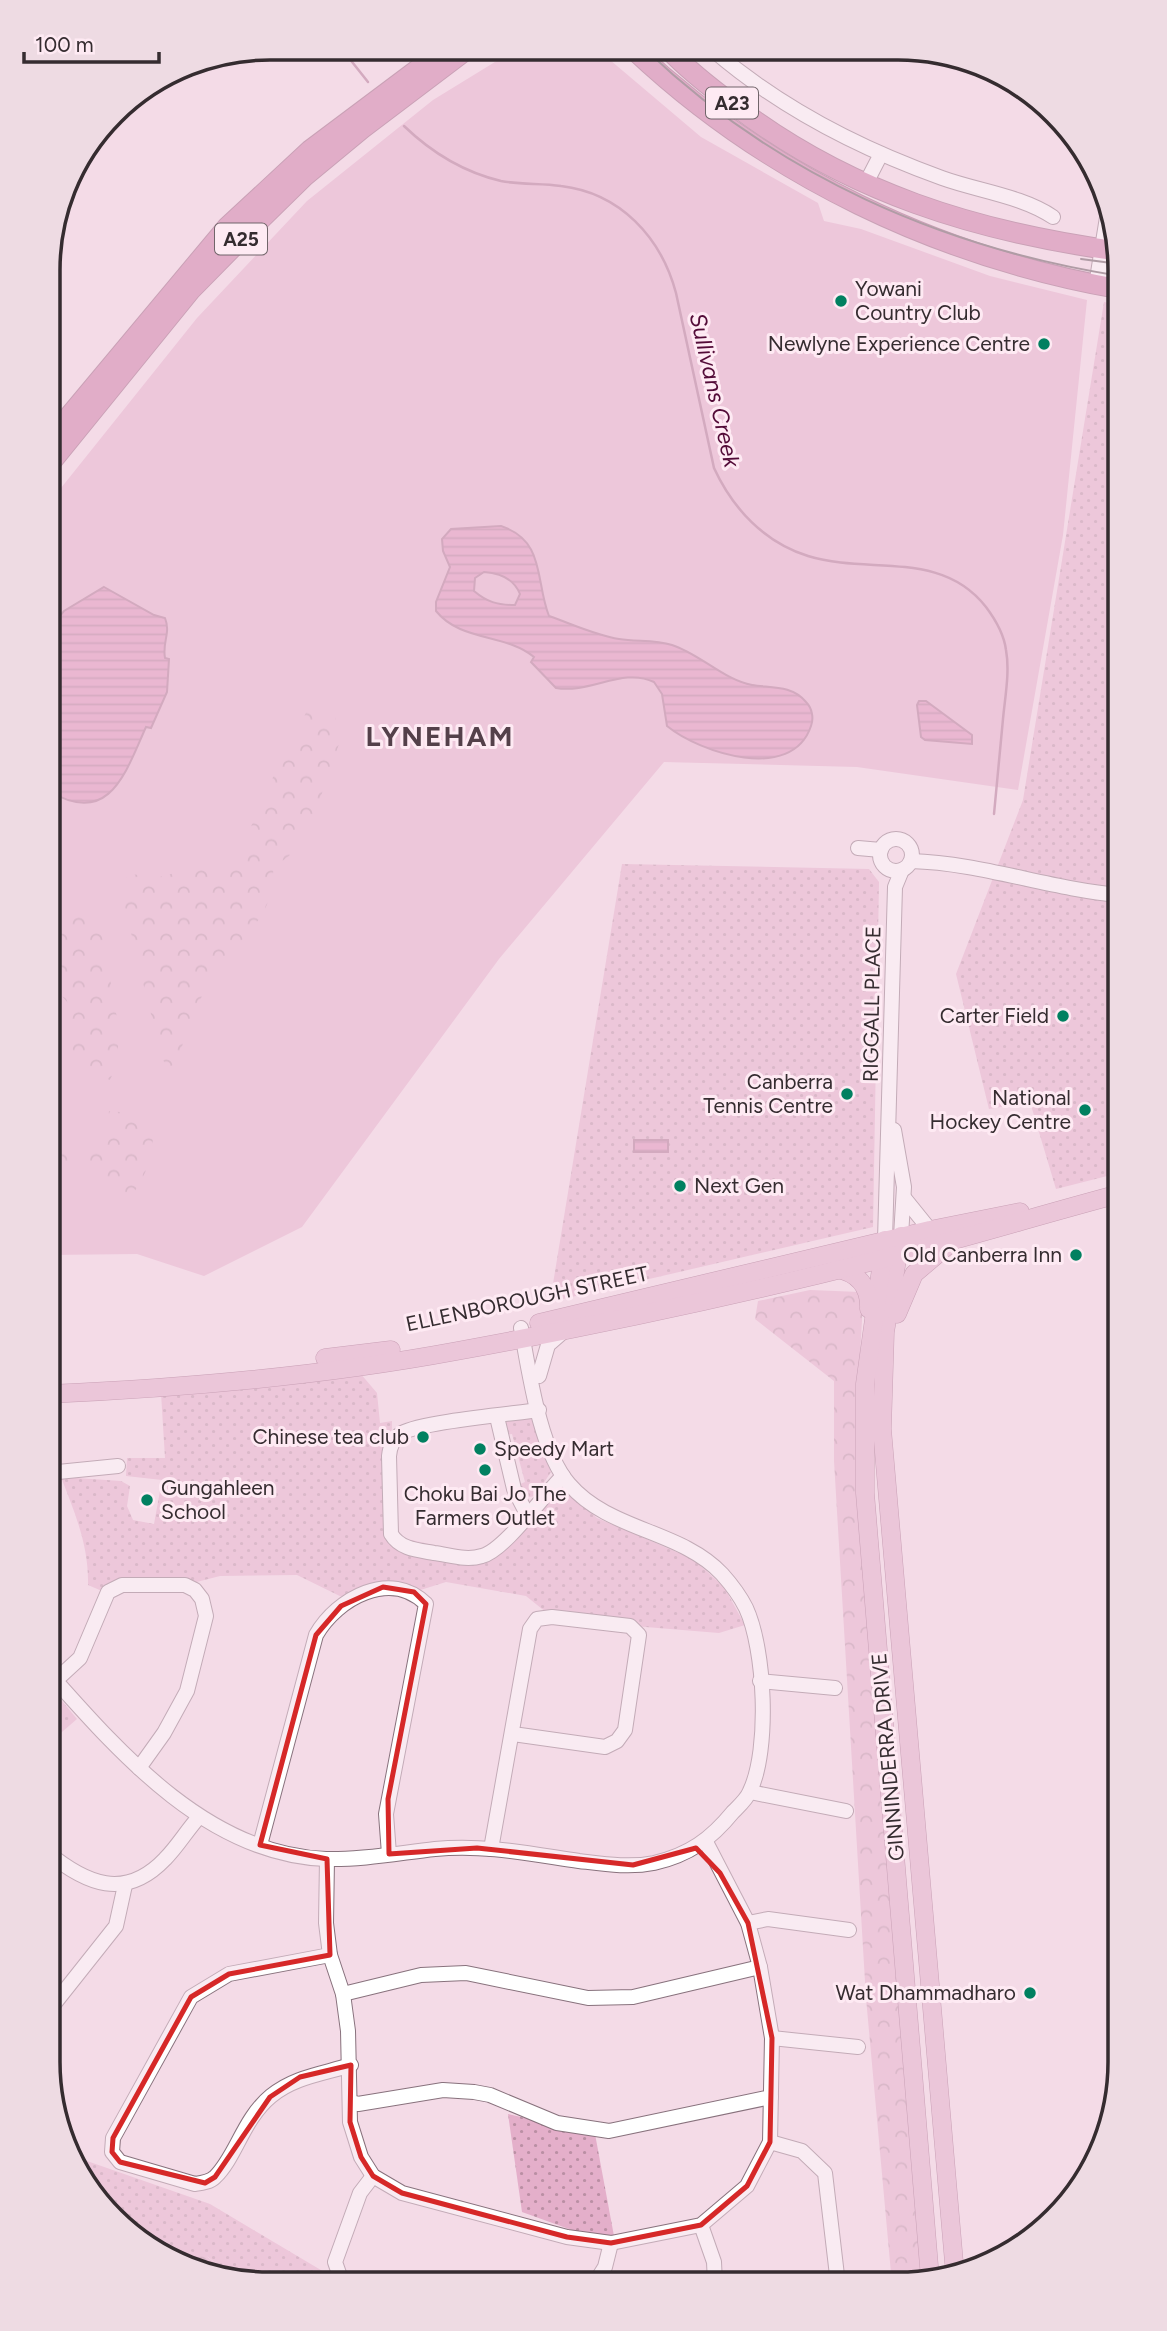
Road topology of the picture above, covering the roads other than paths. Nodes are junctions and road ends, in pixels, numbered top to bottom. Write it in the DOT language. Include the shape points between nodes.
graph roads {
  1 [pos="430,60"];
  2 [pos="453,60"];
  3 [pos="646,60"];
  4 [pos="679,60"];
  5 [pos="725,60"];
  6 [pos="881,154"];
  7 [pos="865,185"];
  8 [pos="1053,217"];
  9 [pos="1106,246"];
  10 [pos="1108,287"];
  11 [pos="60,427"];
  12 [pos="60,451"];
  13 [pos="858,848"];
  14 [pos="881,850"];
  15 [pos="903,862"];
  16 [pos="1108,893"];
  17 [pos="891,1122"];
  18 [pos="1107,1197"];
  19 [pos="905,1198"];
  20 [pos="1072,1206"];
  21 [pos="930,1230"];
  22 [pos="961,1238"];
  23 [pos="892,1247"];
  24 [pos="837,1269"];
  25 [pos="565,1330"];
  26 [pos="526,1332"];
  27 [pos="499,1342"];
  28 [pos="868,1347"];
  29 [pos="533,1375"];
  30 [pos="60,1382"];
  31 [pos="60,1393"];
  32 [pos="539,1410"];
  33 [pos="497,1417"];
  34 [pos="118,1466"];
  35 [pos="885,1467"];
  36 [pos="60,1472"];
  37 [pos="563,1476"];
  38 [pos="527,1514"];
  39 [pos="60,1671"];
  40 [pos="760,1681"];
  41 [pos="60,1685"];
  42 [pos="835,1688"];
  43 [pos="513,1734"];
  44 [pos="139,1768"];
  45 [pos="750,1792"];
  46 [pos="846,1811"];
  47 [pos="199,1817"];
  48 [pos="260,1845"];
  49 [pos="701,1845"];
  50 [pos="491,1849"];
  51 [pos="389,1854"];
  52 [pos="327,1859"];
  53 [pos="60,1862"];
  54 [pos="125,1885"];
  55 [pos="748,1923"];
  56 [pos="849,1930"];
  57 [pos="330,1955"];
  58 [pos="760,1967"];
  59 [pos="343,1994"];
  60 [pos="60,1997"];
  61 [pos="772,2039"];
  62 [pos="858,2047"];
  63 [pos="351,2065"];
  64 [pos="771,2097"];
  65 [pos="351,2102"];
  66 [pos="770,2142"];
  67 [pos="373,2176"];
  68 [pos="701,2225"];
  69 [pos="611,2243"];
  70 [pos="954,2263"];
  71 [pos="929,2269"];
  72 [pos="338,2272"];
  73 [pos="603,2272"];
  74 [pos="714,2272"];
  75 [pos="837,2272"];
  1 -- 11 [label="highway, A25" via="310,150 226,227"];
  2 -- 12 [label="highway, A25" via="304,177 251,229 191,290"];
  3 -- 10 [label="highway, A23" via="762,153 852,204 967,248"];
  4 -- 7 [label="highway, A23" via="774,134"];
  5 -- 6 [label="street" via="820,123"];
  6 -- 7 [label="street"];
  6 -- 8 [label="street"];
  7 -- 9 [label="highway, A23" via="974,223"];
  13 -- 14 [label="street"];
  14 -- 15 [label="street" via="881,860"];
  14 -- 15 [label="street" via="895,839 905,842"];
  15 -- 16 [label="street" via="942,862"];
  15 -- 17 [label="street, RIGGALL PLACE" via="895,887"];
  17 -- 19 [label="street, RIGGALL PLACE"];
  17 -- 23 [label="street, RIGGALL PLACE"];
  18 -- 20 [label="main road"];
  19 -- 21 [label="street, RIGGALL PLACE"];
  19 -- 23 [label="street, RIGGALL PLACE"];
  20 -- 21 [label="main road" via="990,1216"];
  20 -- 22 [label="main road"];
  21 -- 23 [label="main road"];
  22 -- 23 [label="main road"];
  22 -- 35 [label="main road" via="918,1269 899,1304"];
  23 -- 24 [label="main road, ELLENBOROUGH STREET"];
  23 -- 26 [label="main road, ELLENBOROUGH STREET"];
  23 -- 28 [label="main road, GINNINDERRA DRIVE"];
  23 -- 35 [label="main road, GINNINDERRA DRIVE" via="881,1382"];
  24 -- 25 [label="main road, ELLENBOROUGH STREET"];
  24 -- 28 [label="main road" via="856,1277 867,1290"];
  25 -- 26 [label="main road, ELLENBOROUGH STREET"];
  25 -- 29 [label="street" via="548,1345"];
  26 -- 27 [label="main road, ELLENBOROUGH STREET"];
  26 -- 29 [label="street"];
  26 -- 30 [label="main road, ELLENBOROUGH STREET" via="235,1369"];
  27 -- 29 [label="street"];
  27 -- 31 [label="main road, ELLENBOROUGH STREET" via="366,1366"];
  28 -- 71 [label="main road, GINNINDERRA DRIVE" via="865,1493"];
  29 -- 32 [label="street"];
  32 -- 33 [label="street"];
  32 -- 37 [label="street"];
  33 -- 38 [label="street" via="514,1489"];
  33 -- 38 [label="street" via="416,1429 397,1437 389,1456 389,1527 397,1542 408,1548 475,1558 498,1548"];
  34 -- 36 [label="street"];
  35 -- 70 [label="main road, GINNINDERRA DRIVE"];
  37 -- 38 [label="street"];
  37 -- 40 [label="street" via="593,1505 697,1554 721,1573 746,1607"];
  39 -- 44 [label="street" via="80,1658 108,1592 122,1585 185,1585 195,1590 206,1616 187,1691"];
  40 -- 42 [label="street"];
  40 -- 45 [label="street" via="760,1755"];
  41 -- 44 [label="street" via="103,1736"];
  43 -- 43 [label="street" via="530,1629 537,1619 630,1626 639,1635 625,1730 617,1741 605,1746"];
  43 -- 50 [label="street"];
  44 -- 47 [label="street"];
  45 -- 46 [label="street"];
  45 -- 49 [label="street"];
  47 -- 48 [label="street"];
  47 -- 54 [label="street" via="165,1860"];
  48 -- 51 [label="street" via="316,1635 341,1606 383,1587 414,1592 426,1604 386,1814"];
  48 -- 52 [label="street"];
  49 -- 50 [label="street" via="633,1866"];
  49 -- 55 [label="street"];
  50 -- 51 [label="street"];
  51 -- 52 [label="street"];
  52 -- 57 [label="street"];
  53 -- 54 [label="street" via="102,1884"];
  54 -- 60 [label="street" via="116,1926"];
  55 -- 56 [label="street" via="768,1919"];
  55 -- 58 [label="street"];
  57 -- 59 [label="street"];
  57 -- 63 [label="street" via="229,1974 191,1997 113,2137 112,2152 120,2162 205,2183 215,2177 248,2121 270,2097 300,2077"];
  58 -- 59 [label="street" via="633,1997 589,1998 466,1973 421,1975"];
  58 -- 61 [label="street"];
  59 -- 63 [label="street"];
  61 -- 62 [label="street"];
  61 -- 64 [label="street"];
  63 -- 65 [label="street"];
  64 -- 65 [label="street" via="609,2131 556,2123 474,2092 443,2090"];
  64 -- 66 [label="street"];
  65 -- 67 [label="street" via="352,2135"];
  66 -- 68 [label="street" via="747,2186"];
  66 -- 75 [label="street" via="802,2151 825,2173"];
  67 -- 69 [label="street" via="402,2193 567,2237"];
  67 -- 72 [label="street" via="360,2193 335,2262"];
  68 -- 69 [label="street"];
  68 -- 74 [label="street"];
  69 -- 73 [label="street"];
}
